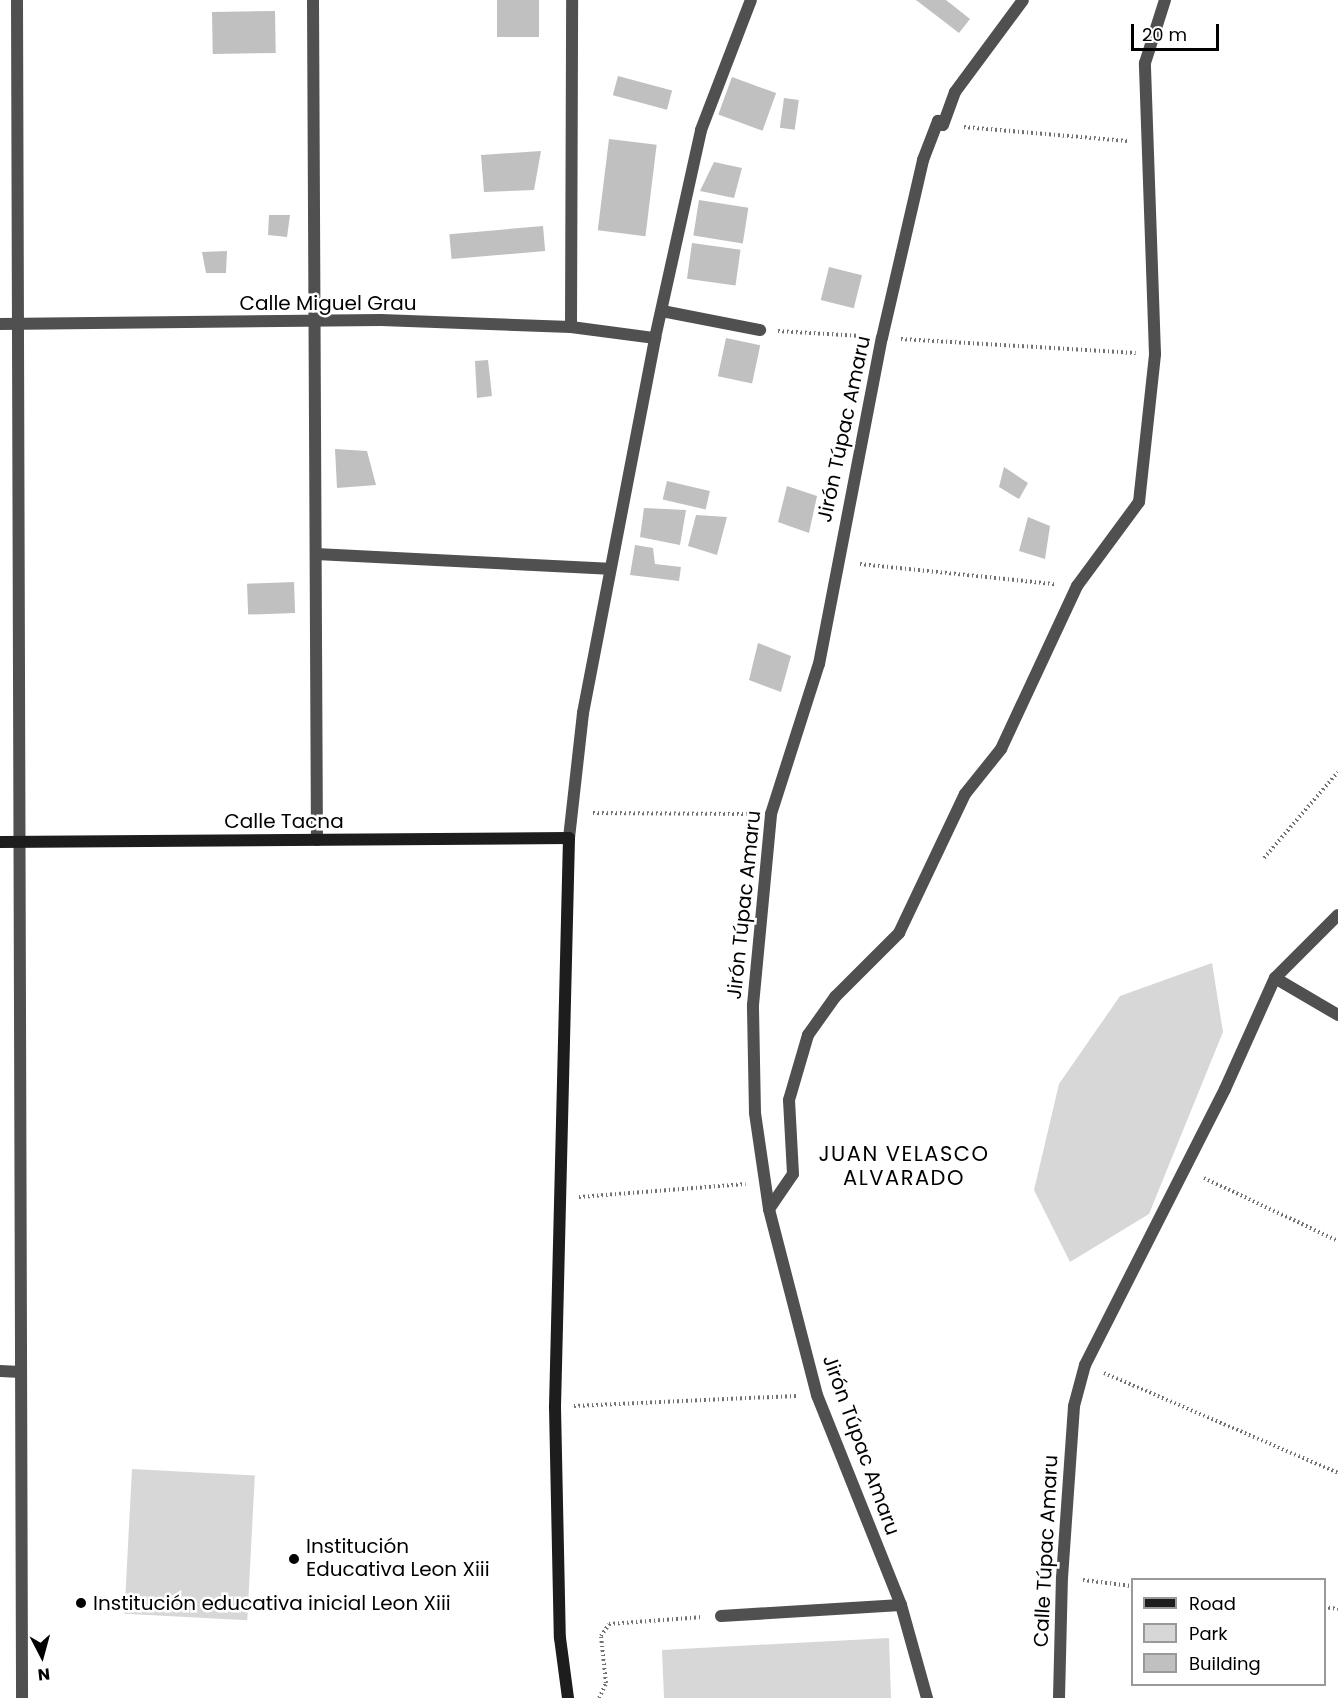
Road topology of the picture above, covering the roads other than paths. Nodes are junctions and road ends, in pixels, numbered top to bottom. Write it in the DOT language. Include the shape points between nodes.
graph roads {
  1 [pos="17,0"];
  2 [pos="313,0"];
  3 [pos="572,0"];
  4 [pos="751,0"];
  5 [pos="1023,0"];
  6 [pos="1165,0"];
  7 [pos="662,311"];
  8 [pos="314,322"];
  9 [pos="0,324"];
  10 [pos="18,324"];
  11 [pos="571,327"];
  12 [pos="760,330"];
  13 [pos="655,338"];
  14 [pos="315,554"];
  15 [pos="609,569"];
  16 [pos="569,838"];
  17 [pos="317,840"];
  18 [pos="19,841"];
  19 [pos="0,842"];
  20 [pos="1338,915"];
  21 [pos="1275,978"];
  22 [pos="1338,1015"];
  23 [pos="769,1209"];
  24 [pos="0,1371"];
  25 [pos="21,1372"];
  26 [pos="902,1605"];
  27 [pos="722,1616"];
  28 [pos="22,1698"];
  29 [pos="568,1698"];
  30 [pos="927,1698"];
  31 [pos="1059,1698"];
  1 -- 10 [label="street"];
  2 -- 8 [label="street"];
  3 -- 11 [label="street"];
  4 -- 7 [label="street" via="701,130"];
  5 -- 23 [label="street, Jirón Túpac Amaru" via="955,92 943,125 938,121 922,160 882,338 819,664 771,814 753,1005 755,1113"];
  6 -- 23 [label="street" via="1145,63 1155,354 1139,502 1077,586 1001,749 964,794 899,933 835,997 808,1035 789,1100 793,1174"];
  7 -- 12 [label="street"];
  7 -- 13 [label="street"];
  8 -- 10 [label="street, Calle Miguel Grau"];
  8 -- 11 [label="street, Calle Miguel Grau"];
  8 -- 14 [label="street"];
  9 -- 10 [label="street, Calle Miguel Grau"];
  10 -- 18 [label="street"];
  11 -- 13 [label="street, Calle Miguel Grau"];
  13 -- 15 [label="street"];
  14 -- 15 [label="street"];
  14 -- 17 [label="street"];
  15 -- 16 [label="street" via="584,713"];
  16 -- 17 [label="street, Calle Tacna"];
  16 -- 29 [label="street" via="555,1407 560,1638"];
  17 -- 18 [label="street, Calle Tacna"];
  18 -- 19 [label="street, Calle Tacna"];
  18 -- 25 [label="street"];
  20 -- 21 [label="street, Calle Túpac Amaru"];
  21 -- 22 [label="street"];
  21 -- 31 [label="street, Calle Túpac Amaru" via="1085,1365 1074,1406 1062,1578"];
  23 -- 26 [label="street, Jirón Túpac Amaru" via="817,1395"];
  24 -- 25 [label="street"];
  25 -- 28 [label="street"];
  26 -- 27 [label="street"];
  26 -- 30 [label="street, Jirón Túpac Amaru"];
}
